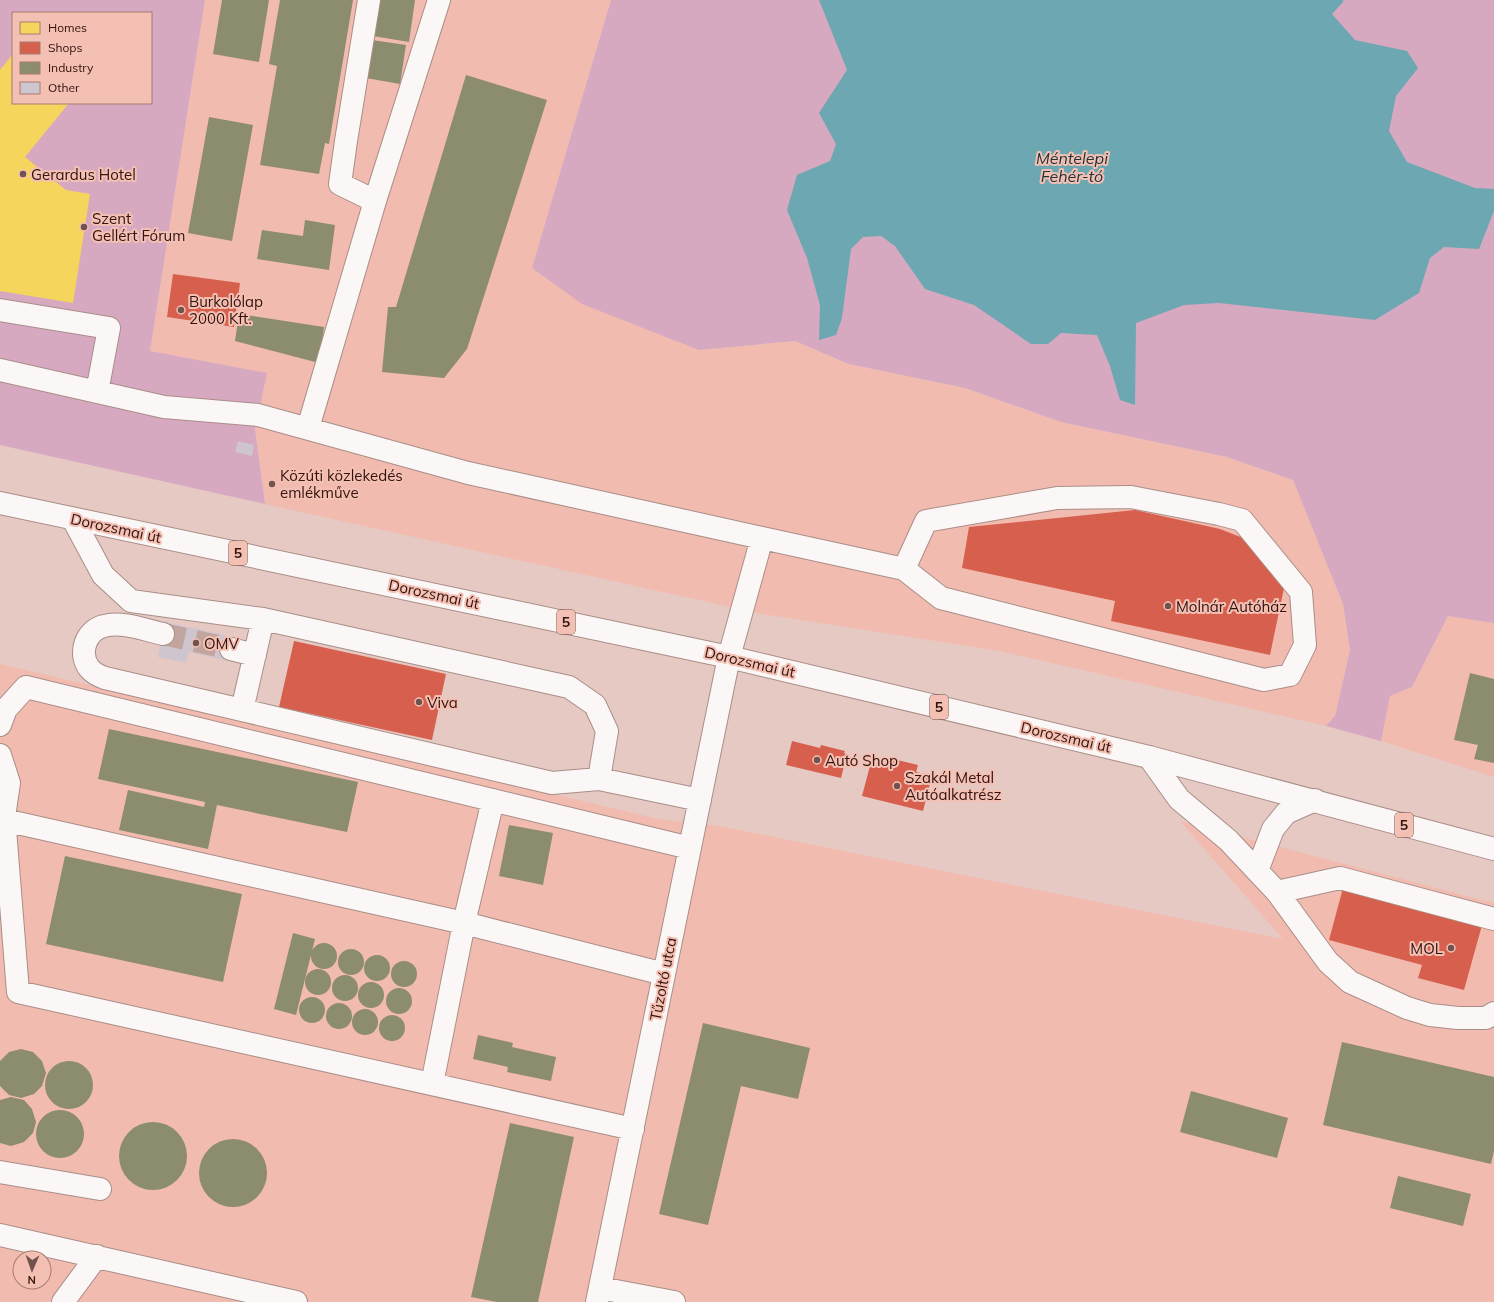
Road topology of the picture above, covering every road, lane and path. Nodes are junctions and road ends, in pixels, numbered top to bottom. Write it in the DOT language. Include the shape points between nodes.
graph roads {
  1 [pos="369,0"];
  2 [pos="438,0"];
  3 [pos="375,201"];
  4 [pos="0,310"];
  5 [pos="0,370"];
  6 [pos="97,392"];
  7 [pos="308,428"];
  8 [pos="0,503"];
  9 [pos="73,519"];
  10 [pos="762,538"];
  11 [pos="904,569"];
  12 [pos="263,619"];
  13 [pos="163,634"];
  14 [pos="231,650"];
  15 [pos="255,655"];
  16 [pos="729,657"];
  17 [pos="242,710"];
  18 [pos="0,725"];
  19 [pos="0,755"];
  20 [pos="1149,757"];
  21 [pos="599,779"];
  22 [pos="493,800"];
  23 [pos="700,800"];
  24 [pos="1315,800"];
  25 [pos="4,820"];
  26 [pos="3,846"];
  27 [pos="690,848"];
  28 [pos="1494,849"];
  29 [pos="1257,871"];
  30 [pos="1276,892"];
  31 [pos="1494,919"];
  32 [pos="464,923"];
  33 [pos="664,974"];
  34 [pos="9,990"];
  35 [pos="1494,1013"];
  36 [pos="432,1084"];
  37 [pos="633,1129"];
  38 [pos="0,1172"];
  39 [pos="100,1189"];
  40 [pos="0,1234"];
  41 [pos="97,1256"];
  42 [pos="599,1295"];
  43 [pos="63,1302"];
  44 [pos="296,1302"];
  45 [pos="674,1302"];
  1 -- 3 [label="main road" via="340,184"];
  2 -- 3 [label="main road"];
  3 -- 7 [label="main road"];
  4 -- 6 [label="main road" via="109,328"];
  5 -- 6 [label="main road"];
  6 -- 7 [label="main road" via="164,407 258,415"];
  7 -- 10 [label="main road" via="468,473"];
  8 -- 9 [label="main road, Dorozsmai út / 5"];
  9 -- 12 [label="main road" via="103,575 131,601"];
  9 -- 16 [label="main road, Dorozsmai út / 5"];
  10 -- 11 [label="main road"];
  10 -- 16 [label="main road, Tűzoltó utca"];
  11 -- 11 [label="main road" via="941,598 1264,680 1290,674 1305,645 1301,592 1242,520 1139,498 1057,498 926,520"];
  12 -- 15 [label="main road"];
  12 -- 21 [label="main road" via="569,687 595,705 607,731"];
  13 -- 17 [label="main road" via="124,626 103,626 89,636 84,648 85,661 97,675 105,678"];
  14 -- 15 [label="main road"];
  15 -- 17 [label="main road"];
  16 -- 20 [label="main road, Dorozsmai út / 5"];
  16 -- 23 [label="main road, Tűzoltó utca"];
  17 -- 21 [label="main road" via="552,783"];
  18 -- 22 [label="main road" via="6,709 26,687"];
  19 -- 25 [label="main road" via="8,783"];
  20 -- 24 [label="main road, Dorozsmai út / 5"];
  20 -- 29 [label="main road" via="1179,799 1228,840"];
  21 -- 23 [label="main road"];
  22 -- 27 [label="main road"];
  22 -- 32 [label="main road"];
  23 -- 27 [label="main road, Tűzoltó utca"];
  24 -- 28 [label="main road, Dorozsmai út / 5"];
  24 -- 29 [label="main road" via="1286,813 1273,829"];
  25 -- 26 [label="main road"];
  25 -- 32 [label="main road"];
  26 -- 34 [label="main road"];
  27 -- 33 [label="main road, Tűzoltó utca"];
  29 -- 30 [label="main road"];
  30 -- 31 [label="main road" via="1340,878"];
  30 -- 35 [label="main road" via="1328,962 1350,982 1407,1008 1430,1015 1486,1018"];
  32 -- 33 [label="main road"];
  32 -- 36 [label="main road"];
  33 -- 37 [label="main road, Tűzoltó utca"];
  34 -- 36 [label="main road"];
  36 -- 37 [label="main road"];
  37 -- 42 [label="main road, Tűzoltó utca"];
  38 -- 39 [label="main road"];
  40 -- 41 [label="main road"];
  41 -- 43 [label="main road"];
  41 -- 44 [label="main road"];
  42 -- 45 [label="main road"];
}
